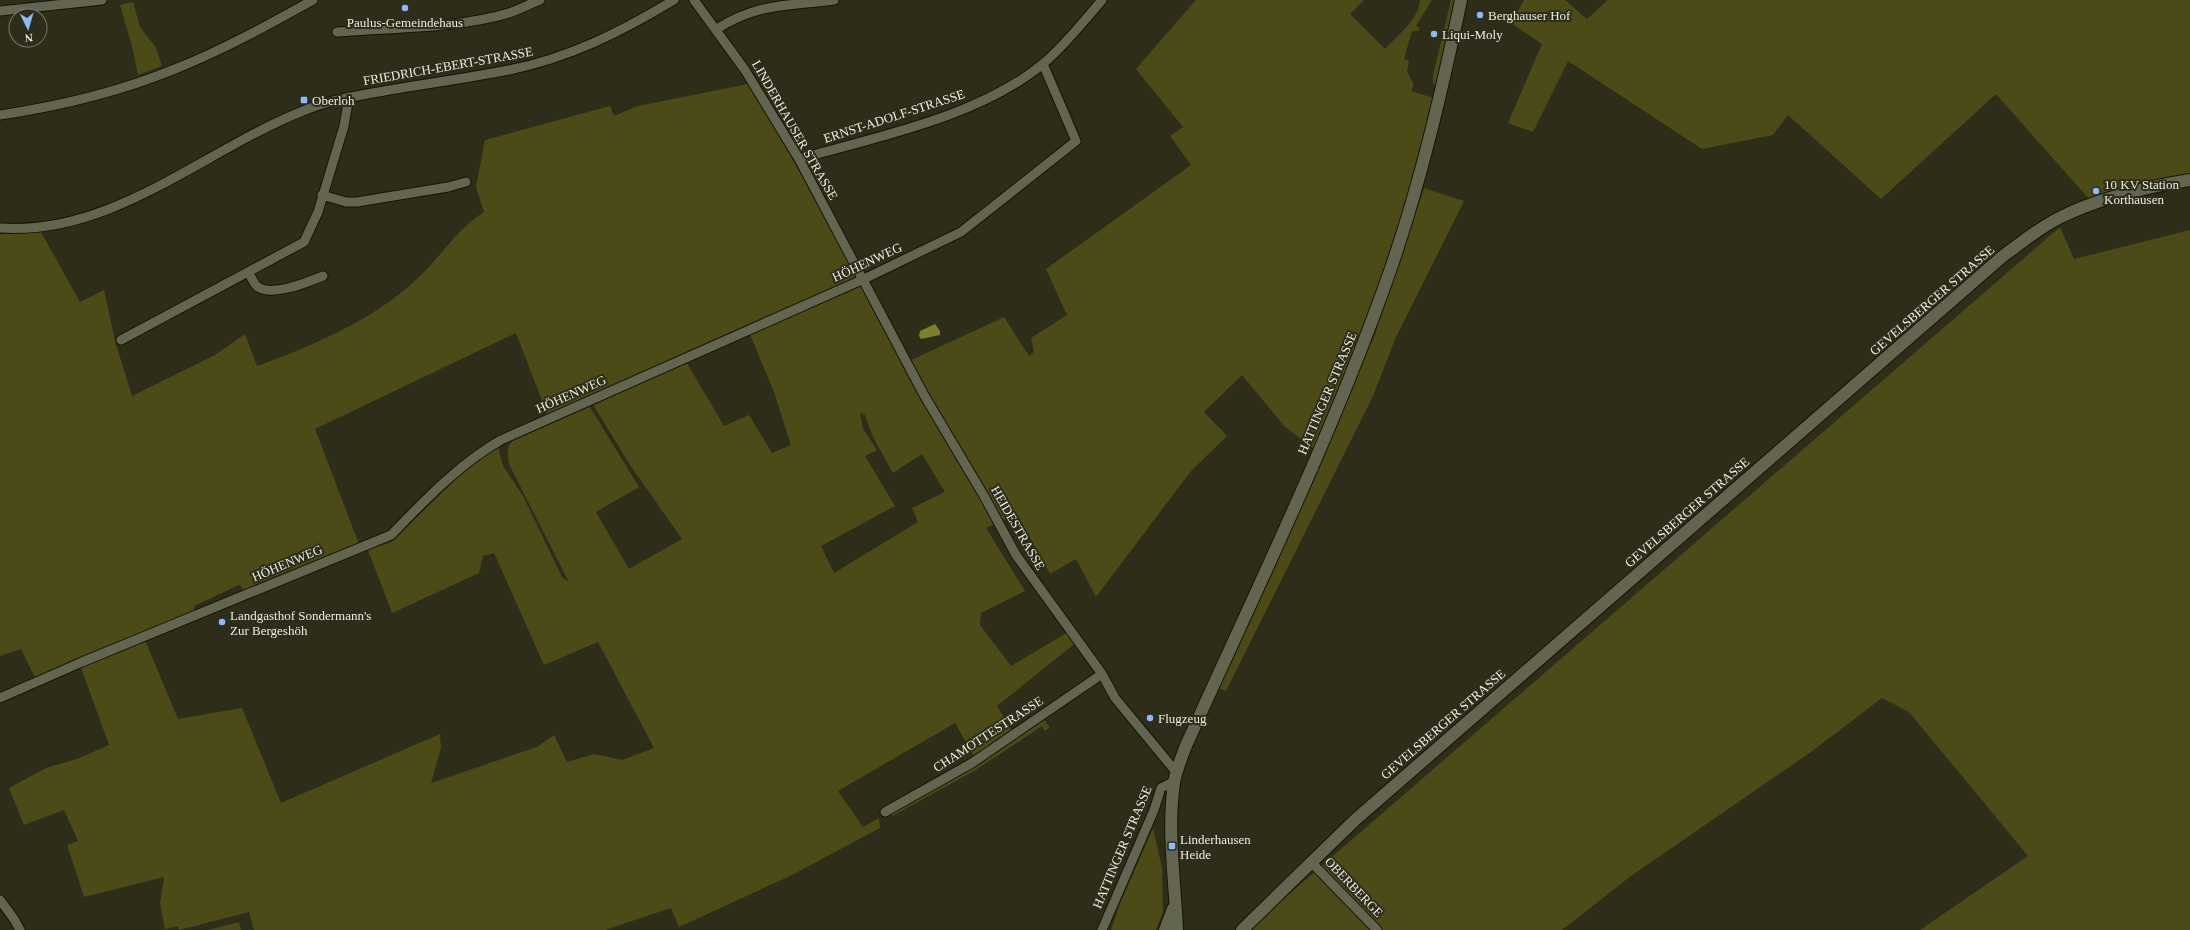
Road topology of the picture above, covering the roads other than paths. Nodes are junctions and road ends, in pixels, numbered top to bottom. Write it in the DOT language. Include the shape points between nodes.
graph roads {
  1 [pos="102,0"];
  2 [pos="313,0"];
  3 [pos="540,0"];
  4 [pos="674,0"];
  5 [pos="694,0"];
  6 [pos="834,0"];
  7 [pos="1102,0"];
  8 [pos="1461,0"];
  9 [pos="0,11"];
  10 [pos="717,29"];
  11 [pos="337,32"];
  12 [pos="1043,64"];
  13 [pos="349,97"];
  14 [pos="0,116"];
  15 [pos="799,159"];
  16 [pos="2190,180"];
  17 [pos="466,182"];
  18 [pos="322,195"];
  19 [pos="0,228"];
  20 [pos="248,272"];
  21 [pos="323,276"];
  22 [pos="864,279"];
  23 [pos="121,340"];
  24 [pos="1102,674"];
  25 [pos="0,698"];
  26 [pos="1176,777"];
  27 [pos="885,812"];
  28 [pos="1311,862"];
  29 [pos="0,900"];
  30 [pos="1175,904"];
  31 [pos="1178,927"];
  32 [pos="20,930"];
  33 [pos="1102,930"];
  34 [pos="1165,930"];
  35 [pos="1242,930"];
  36 [pos="1377,930"];
  1 -- 9 [label="street"];
  2 -- 14 [label="street" via="217,51 157,76 92,97"];
  3 -- 11 [label="street" via="510,12 482,19 419,27"];
  4 -- 13 [label="street, FRIEDRICH-EBERT-STRASSE" via="620,32 549,60"];
  5 -- 10 [label="street, LINDERHAUSER STRASSE"];
  6 -- 10 [label="street" via="763,8 734,18"];
  7 -- 12 [label="street, ERNST-ADOLF-STRASSE"];
  8 -- 26 [label="main road, HATTINGER STRASSE" via="1413,201 1368,331 1289,516 1184,748"];
  10 -- 15 [label="street, LINDERHAUSER STRASSE"];
  12 -- 15 [label="street, ERNST-ADOLF-STRASSE" via="996,93 952,113"];
  12 -- 22 [label="street, HÖHENWEG" via="1076,141 961,232"];
  13 -- 18 [label="street" via="344,126"];
  13 -- 19 [label="street, FRIEDRICH-EBERT-STRASSE" via="276,122 142,194 100,211 54,226"];
  15 -- 22 [label="street, LINDERHAUSER STRASSE"];
  16 -- 28 [label="main road, GEVELSBERGER STRASSE" via="2092,204 2058,219 2024,240 1401,779"];
  17 -- 18 [label="street" via="357,202 346,202"];
  18 -- 20 [label="street" via="304,242"];
  20 -- 21 [label="street" via="257,287 264,290 298,286"];
  20 -- 23 [label="street"];
  22 -- 24 [label="street, HEIDESTRASSE" via="924,394 1016,555"];
  22 -- 25 [label="street, HÖHENWEG" via="501,440 475,455 391,535"];
  24 -- 26 [label="street, HEIDESTRASSE" via="1115,698"];
  24 -- 27 [label="street, CHAMOTTESTRASSE" via="972,763"];
  26 -- 30 [label="main road, HATTINGER STRASSE" via="1172,813"];
  26 -- 33 [label="street, HATTINGER STRASSE" via="1161,788"];
  28 -- 35 [label="main road, GEVELSBERGER STRASSE"];
  28 -- 36 [label="street, OBERBERGE"];
  29 -- 32 [label="street"];
  30 -- 31 [label="main road, HATTINGER STRASSE"];
  30 -- 34 [label="main road"];
}
